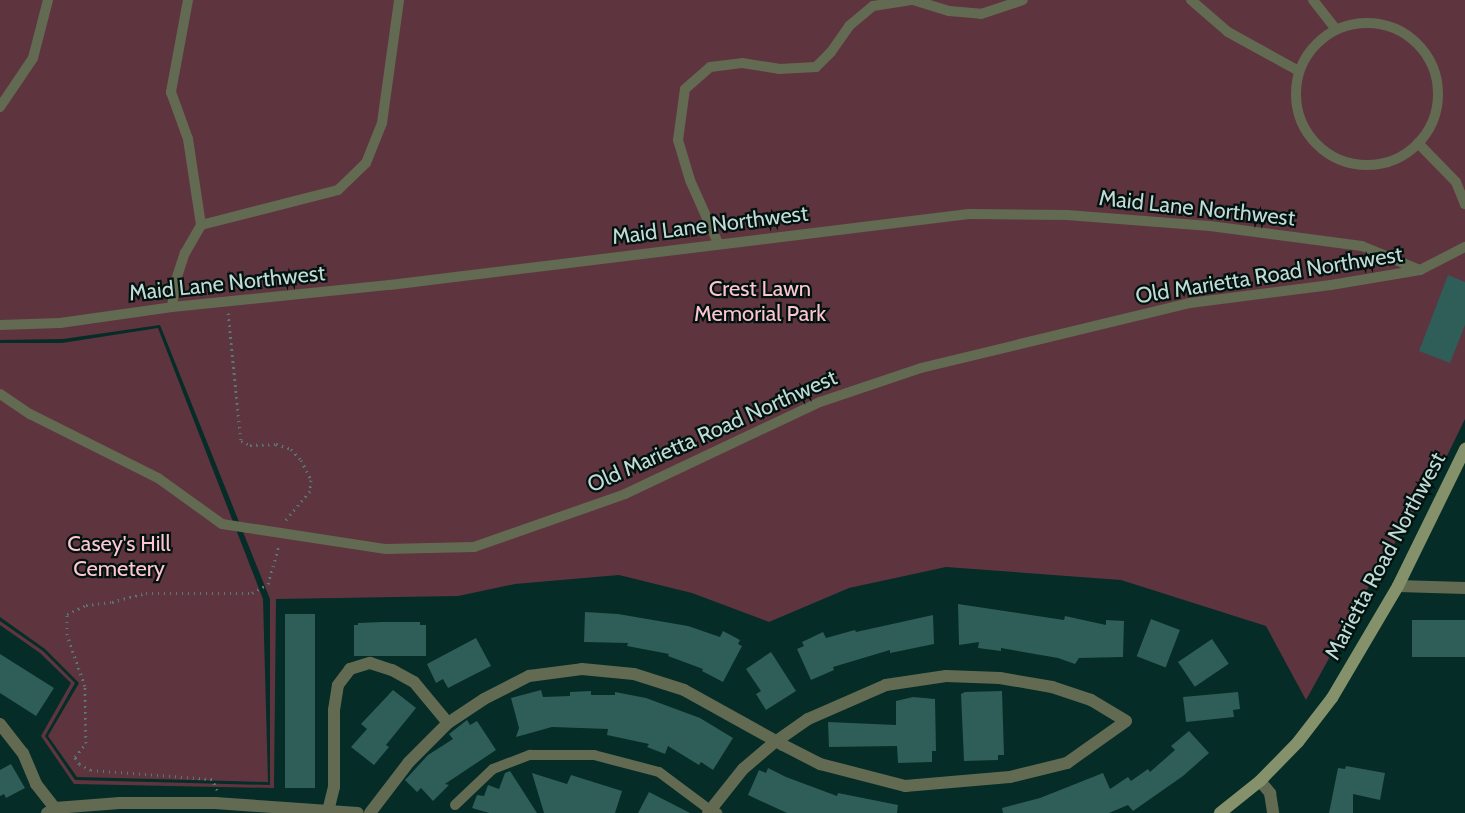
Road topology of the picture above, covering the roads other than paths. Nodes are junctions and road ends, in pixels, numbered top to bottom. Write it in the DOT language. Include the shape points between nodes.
graph roads {
  1 [pos="48,0"];
  2 [pos="188,0"];
  3 [pos="399,0"];
  4 [pos="911,0"];
  5 [pos="1023,0"];
  6 [pos="1191,0"];
  7 [pos="1313,0"];
  8 [pos="1336,29"];
  9 [pos="1299,71"];
  10 [pos="0,107"];
  11 [pos="1418,143"];
  12 [pos="1465,204"];
  13 [pos="201,225"];
  14 [pos="718,243"];
  15 [pos="1465,247"];
  16 [pos="1420,270"];
  17 [pos="172,307"];
  18 [pos="0,326"];
  19 [pos="0,394"];
  20 [pos="1465,449"];
  21 [pos="1398,586"];
  22 [pos="1465,588"];
  23 [pos="448,723"];
  24 [pos="0,724"];
  25 [pos="776,741"];
  26 [pos="1260,781"];
  27 [pos="454,805"];
  28 [pos="51,811"];
  29 [pos="328,811"];
  30 [pos="712,812"];
  31 [pos="358,813"];
  32 [pos="370,813"];
  33 [pos="1220,813"];
  34 [pos="1273,813"];
  1 -- 10 [label="lane" via="33,58"];
  2 -- 13 [label="lane" via="171,92 188,139"];
  3 -- 13 [label="lane" via="382,123 366,164 338,190"];
  4 -- 5 [label="lane" via="949,11 981,14"];
  4 -- 14 [label="lane" via="873,6 849,26 816,67 779,69 742,63 710,67 685,89 678,140 690,180"];
  6 -- 9 [label="lane" via="1228,32"];
  7 -- 8 [label="lane"];
  8 -- 9 [label="lane" via="1309,51"];
  8 -- 11 [label="lane" via="1372,22 1407,34 1431,62 1438,96 1431,127"];
  9 -- 11 [label="lane" via="1296,101 1302,125 1328,154 1366,166 1387,163"];
  11 -- 12 [label="lane" via="1456,182"];
  13 -- 17 [label="lane" via="185,253"];
  14 -- 16 [label="lane, Maid Lane Northwest" via="969,214 1067,215 1210,226 1362,246"];
  14 -- 17 [label="lane, Maid Lane Northwest"];
  15 -- 16 [label="lane, Old Marietta Road Northwest"];
  16 -- 19 [label="lane, Old Marietta Road Northwest" via="1190,303 921,368 820,402 625,494 474,548 386,549 222,524 158,478 30,414"];
  17 -- 18 [label="lane, Maid Lane Northwest" via="60,323"];
  20 -- 21 [label="main road, Marietta Road Northwest"];
  21 -- 22 [label="street"];
  21 -- 26 [label="main road, Marietta Road Northwest" via="1332,698 1298,742"];
  23 -- 25 [label="street" via="529,676 582,669 634,674 684,690"];
  23 -- 29 [label="street" via="414,682 370,663 350,669 338,685 334,710 334,787"];
  23 -- 32 [label="street" via="409,762"];
  24 -- 28 [label="street" via="23,753"];
  25 -- 25 [label="street" via="808,719 886,685 946,676 1000,678 1052,687 1091,700 1126,721 1067,763 1010,777 905,786 820,764"];
  25 -- 30 [label="street" via="743,769"];
  26 -- 33 [label="main road, Marietta Road Northwest"];
  26 -- 34 [label="street" via="1270,793"];
  27 -- 30 [label="lane" via="493,768 530,755 594,755 659,772"];
  28 -- 29 [label="street" via="120,803 215,803"];
  29 -- 31 [label="street"];
}
